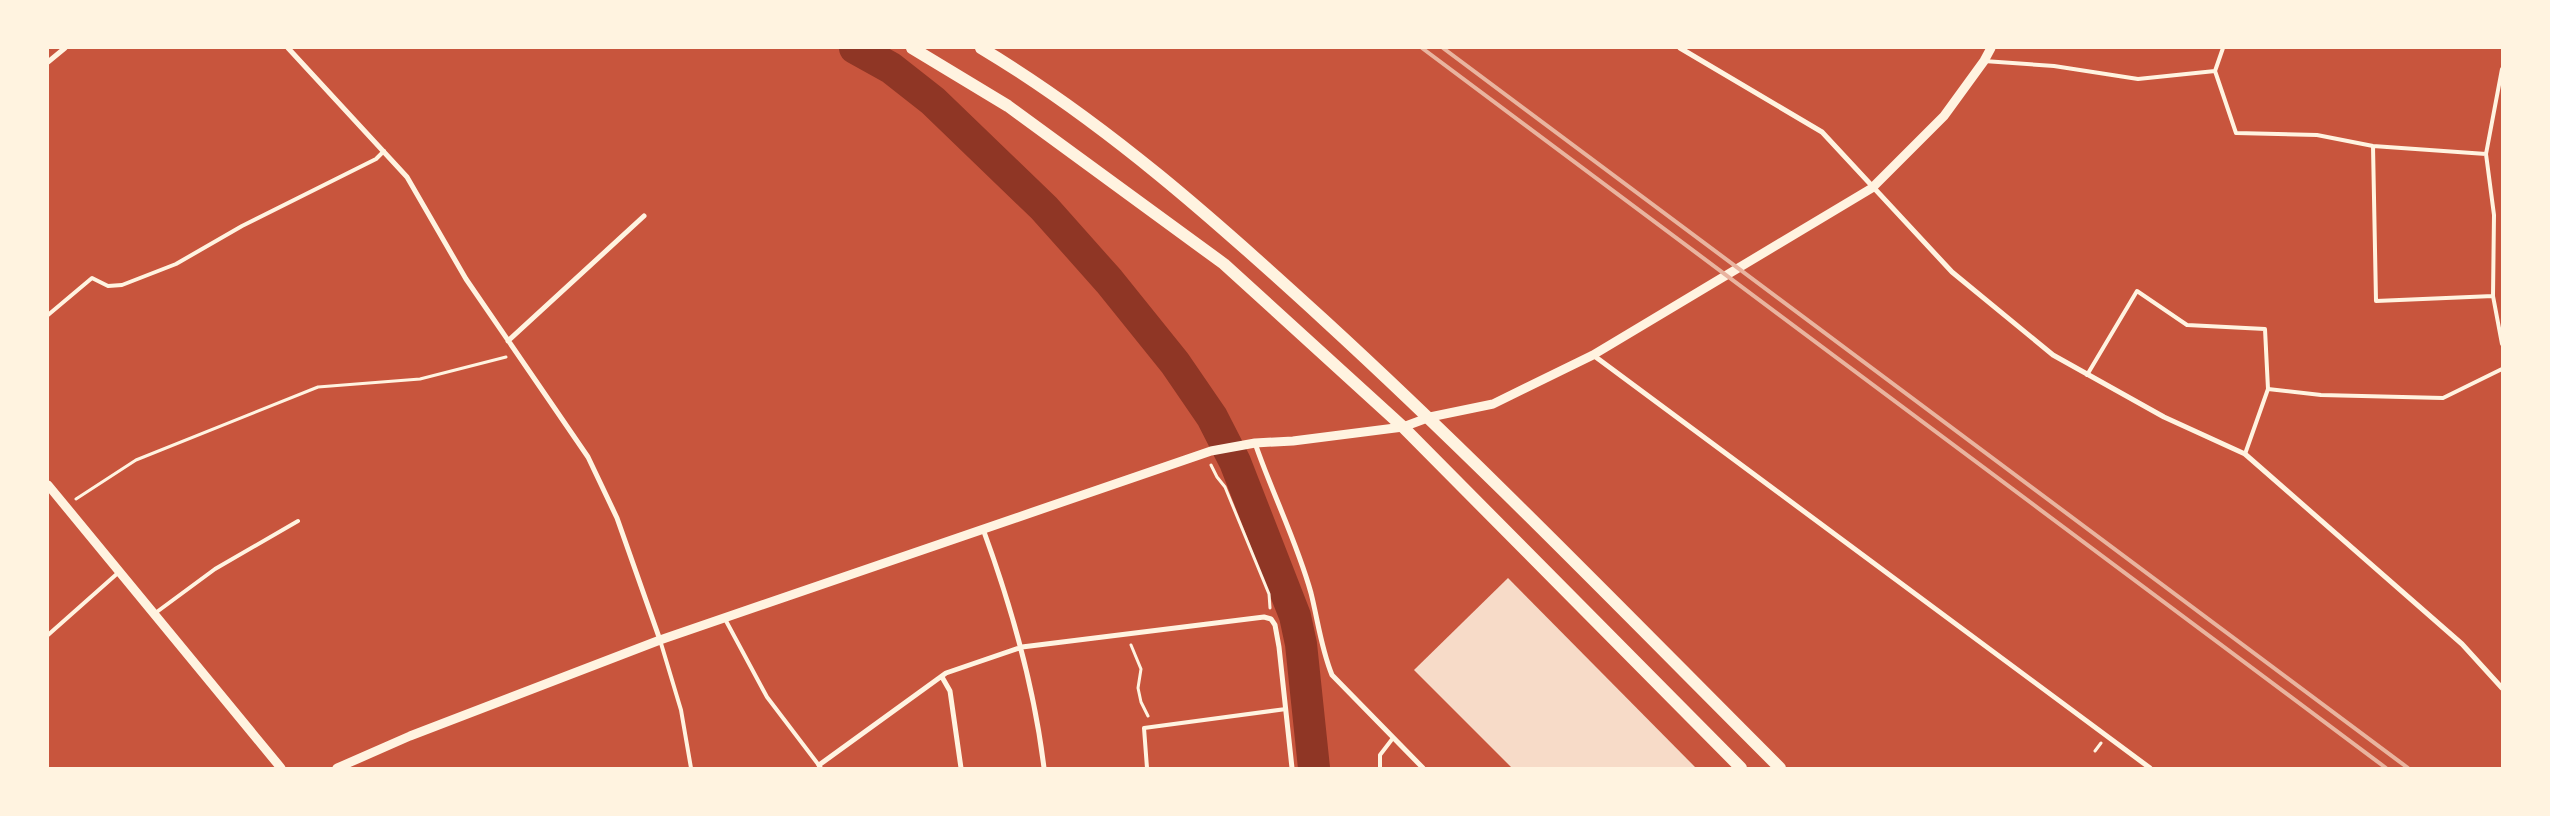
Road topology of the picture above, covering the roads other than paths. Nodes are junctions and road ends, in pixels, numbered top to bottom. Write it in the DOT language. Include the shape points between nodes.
graph roads {
  1 [pos="66,48"];
  2 [pos="288,48"];
  3 [pos="912,48"];
  4 [pos="980,48"];
  5 [pos="1680,48"];
  6 [pos="1991,48"];
  7 [pos="2223,48"];
  8 [pos="1984,61"];
  9 [pos="48,62"];
  10 [pos="2502,69"];
  11 [pos="2215,71"];
  12 [pos="2373,146"];
  13 [pos="384,150"];
  14 [pos="2486,154"];
  15 [pos="1872,188"];
  16 [pos="644,216"];
  17 [pos="2493,296"];
  18 [pos="48,315"];
  19 [pos="508,340"];
  20 [pos="2502,344"];
  21 [pos="1593,355"];
  22 [pos="2502,369"];
  23 [pos="2087,374"];
  24 [pos="2268,389"];
  25 [pos="1430,417"];
  26 [pos="1403,427"];
  27 [pos="1255,442"];
  28 [pos="2245,454"];
  29 [pos="48,485"];
  30 [pos="298,521"];
  31 [pos="983,528"];
  32 [pos="119,572"];
  33 [pos="154,614"];
  34 [pos="725,619"];
  35 [pos="48,635"];
  36 [pos="660,640"];
  37 [pos="1022,647"];
  38 [pos="942,677"];
  39 [pos="2502,688"];
  40 [pos="1286,709"];
  41 [pos="1393,738"];
  42 [pos="820,767"];
  43 [pos="281,768"];
  44 [pos="337,768"];
  45 [pos="691,768"];
  46 [pos="961,768"];
  47 [pos="1044,768"];
  48 [pos="1147,768"];
  49 [pos="1292,768"];
  50 [pos="1380,768"];
  51 [pos="1423,768"];
  52 [pos="1741,768"];
  53 [pos="1780,768"];
  54 [pos="2150,768"];
  1 -- 9 [label="street"];
  2 -- 13 [label="street"];
  3 -- 26 [label="main road" via="1008,106 1224,264"];
  4 -- 25 [label="main road" via="1029,77 1148,167 1247,249"];
  5 -- 15 [label="street" via="1822,132"];
  6 -- 8 [label="street"];
  7 -- 11 [label="lane"];
  8 -- 11 [label="lane" via="2054,66 2138,79"];
  8 -- 15 [label="street" via="1944,116"];
  10 -- 14 [label="lane"];
  11 -- 12 [label="lane" via="2236,132 2317,135"];
  12 -- 14 [label="lane"];
  12 -- 17 [label="lane" via="2376,301"];
  13 -- 18 [label="lane" via="376,158 242,226 176,264 122,285 108,286 92,278"];
  13 -- 19 [label="street" via="407,177 466,279"];
  14 -- 17 [label="lane" via="2494,215"];
  15 -- 21 [label="street"];
  15 -- 23 [label="street" via="1952,272 2052,355"];
  16 -- 19 [label="street"];
  17 -- 20 [label="lane"];
  19 -- 36 [label="street" via="588,457 618,518"];
  21 -- 25 [label="street" via="1494,404"];
  21 -- 54 [label="street"];
  22 -- 24 [label="lane" via="2443,398 2321,395"];
  23 -- 24 [label="lane" via="2137,291 2187,325 2264,329"];
  23 -- 28 [label="street" via="2164,417"];
  24 -- 28 [label="lane"];
  25 -- 26 [label="street"];
  25 -- 53 [label="main road"];
  26 -- 27 [label="street"];
  26 -- 52 [label="main road"];
  27 -- 31 [label="street" via="1208,452"];
  27 -- 41 [label="street" via="1311,593 1324,655 1332,675"];
  28 -- 39 [label="street" via="2462,644"];
  29 -- 32 [label="street"];
  30 -- 33 [label="lane" via="215,569"];
  31 -- 34 [label="street"];
  31 -- 37 [label="street"];
  32 -- 33 [label="street"];
  32 -- 35 [label="lane"];
  33 -- 43 [label="street"];
  34 -- 36 [label="street"];
  34 -- 42 [label="lane" via="767,698"];
  36 -- 44 [label="street" via="410,736"];
  36 -- 45 [label="lane" via="681,710"];
  37 -- 38 [label="street"];
  37 -- 40 [label="street" via="1264,617 1275,625"];
  37 -- 47 [label="street"];
  38 -- 42 [label="street"];
  38 -- 46 [label="street" via="950,691"];
  40 -- 48 [label="lane" via="1144,728"];
  40 -- 49 [label="street"];
  41 -- 50 [label="lane" via="1380,755"];
  41 -- 51 [label="street"];
}
